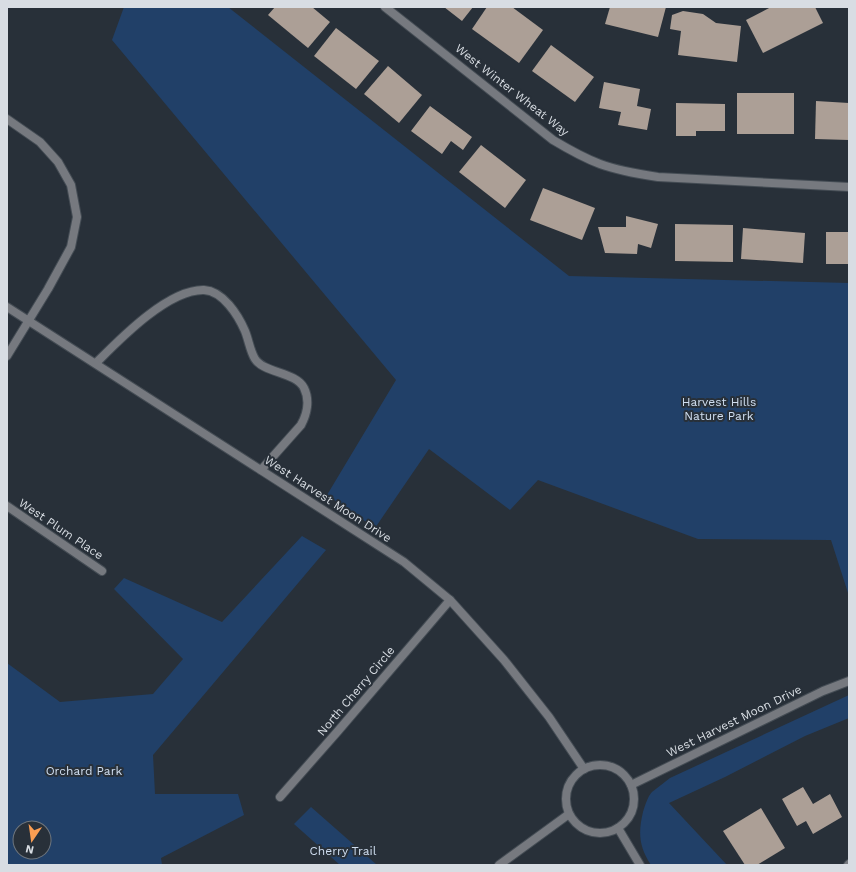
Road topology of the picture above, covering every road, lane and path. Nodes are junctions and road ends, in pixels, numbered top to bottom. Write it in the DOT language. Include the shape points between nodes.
graph roads {
  1 [pos="385,7"];
  2 [pos="7,119"];
  3 [pos="849,187"];
  4 [pos="7,307"];
  5 [pos="29,320"];
  6 [pos="7,356"];
  7 [pos="96,363"];
  8 [pos="261,470"];
  9 [pos="7,506"];
  10 [pos="102,571"];
  11 [pos="450,600"];
  12 [pos="849,681"];
  13 [pos="584,769"];
  14 [pos="631,785"];
  15 [pos="280,797"];
  16 [pos="569,814"];
  17 [pos="618,828"];
  18 [pos="498,865"];
  19 [pos="640,865"];
  1 -- 3 [label="street, West Winter Wheat Way" via="553,140 600,164 629,173 658,177"];
  2 -- 5 [label="street" via="40,142 58,162 71,185 77,217 71,247"];
  4 -- 5 [label="street, West Harvest Moon Drive"];
  5 -- 6 [label="street"];
  5 -- 7 [label="street, West Harvest Moon Drive"];
  7 -- 8 [label="street, West Harvest Moon Drive"];
  7 -- 8 [label="street" via="129,330 173,299 195,291 212,291 225,300 236,315 256,361 271,370 288,375 301,383 305,389 306,414 301,425"];
  8 -- 11 [label="street, West Harvest Moon Drive" via="404,562"];
  9 -- 10 [label="street, West Plum Place"];
  11 -- 13 [label="street, West Harvest Moon Drive" via="504,660 549,717"];
  11 -- 15 [label="street, North Cherry Circle"];
  12 -- 14 [label="street, West Harvest Moon Drive" via="823,691"];
  13 -- 14 [label="street" via="595,765 611,767 625,776"];
  13 -- 16 [label="street" via="569,783 566,793"];
  14 -- 17 [label="street" via="634,794 632,809 626,822"];
  16 -- 17 [label="street" via="585,830 596,833"];
  16 -- 18 [label="street"];
  17 -- 19 [label="street"];
}
